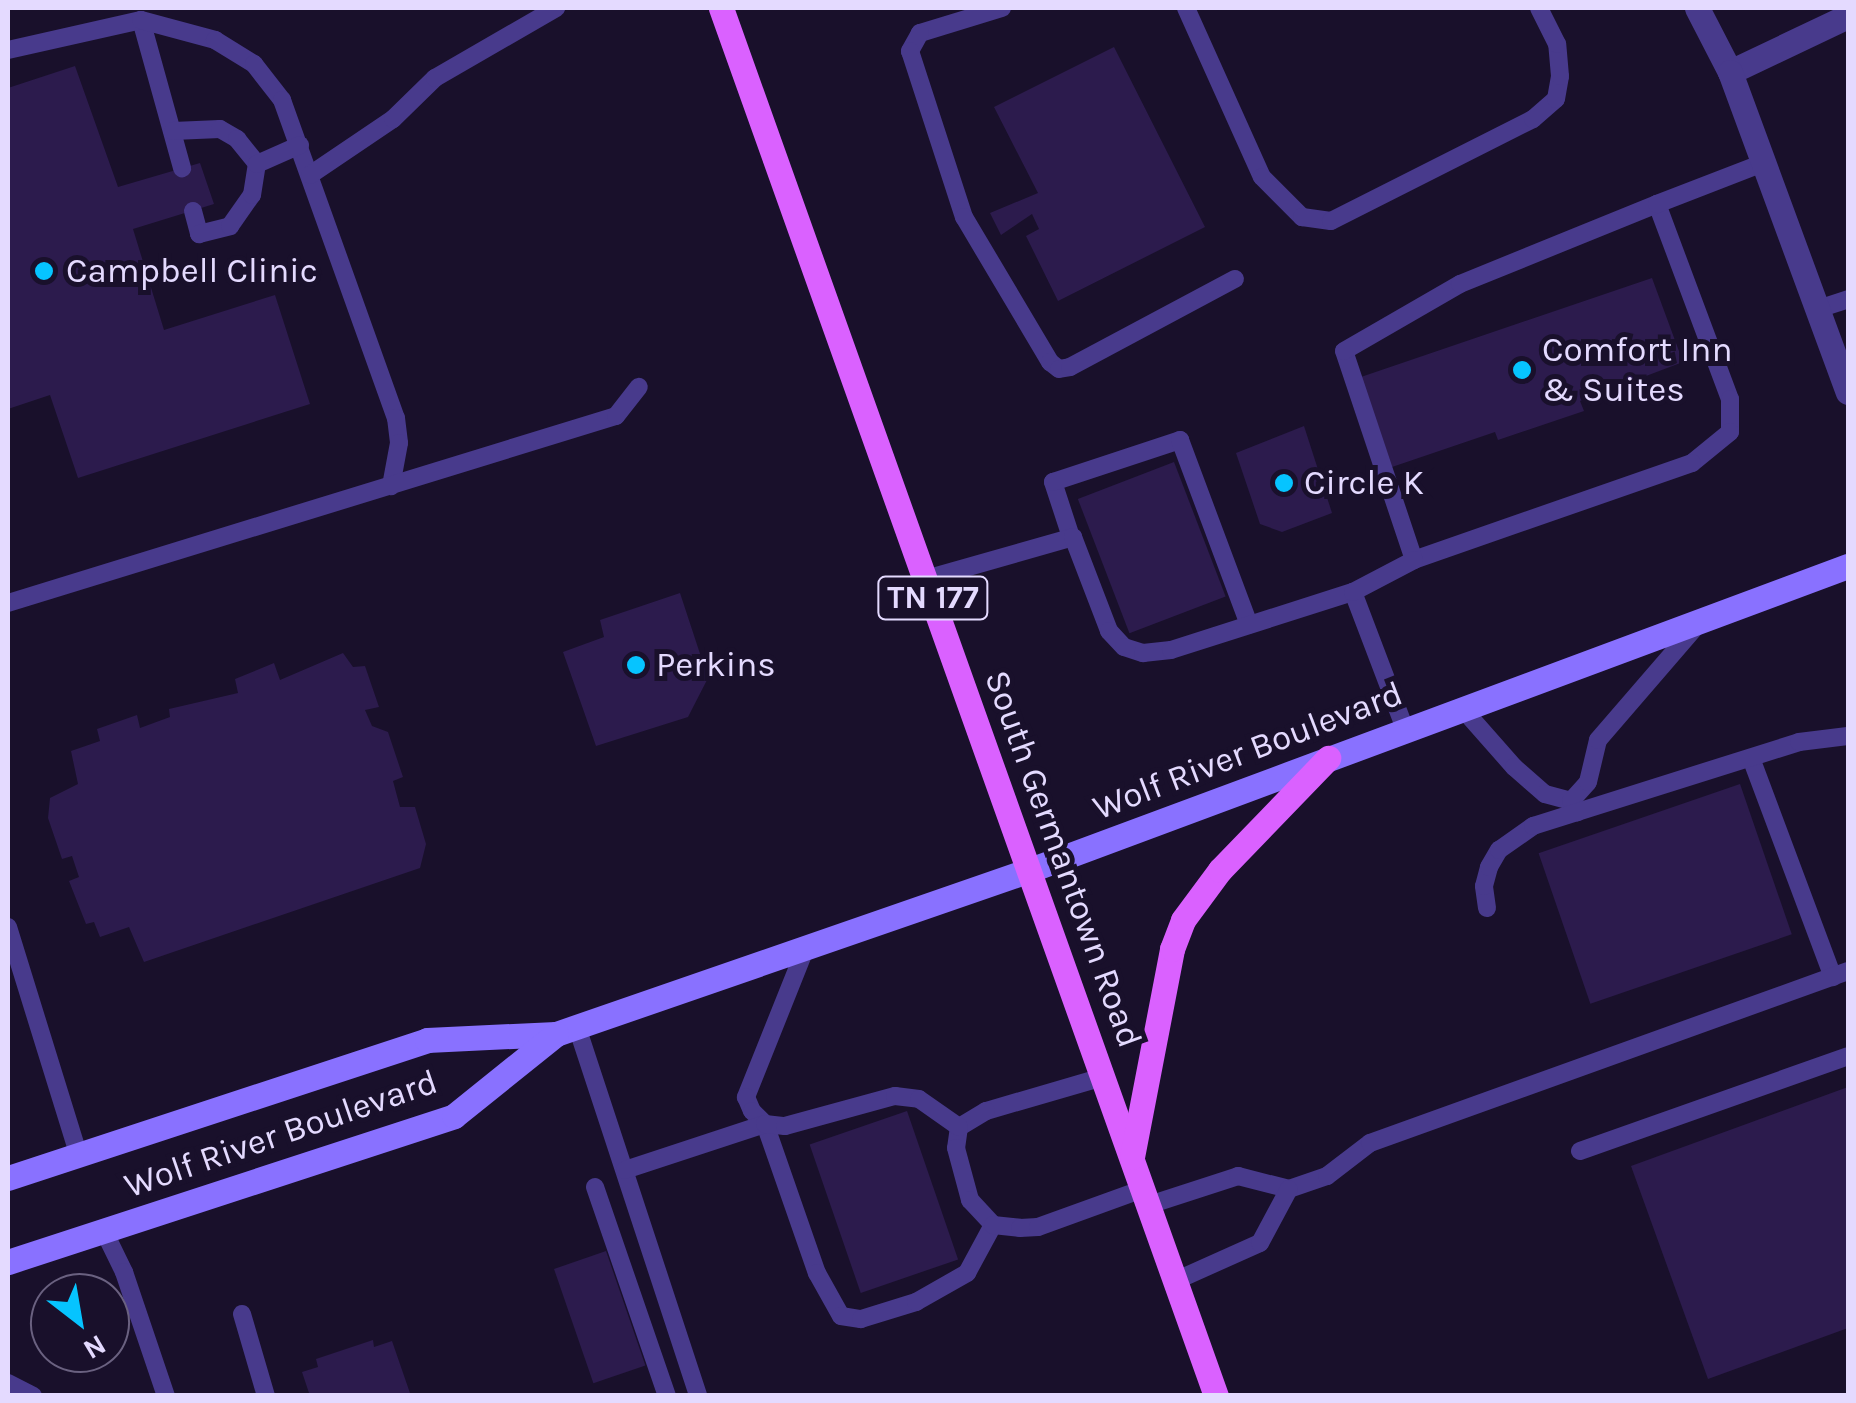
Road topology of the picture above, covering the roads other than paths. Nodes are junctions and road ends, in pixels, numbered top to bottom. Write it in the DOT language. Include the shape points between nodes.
graph roads {
  1 [pos="556,8"];
  2 [pos="721,8"];
  3 [pos="1002,8"];
  4 [pos="1186,8"];
  5 [pos="1539,8"];
  6 [pos="1697,8"];
  7 [pos="1848,16"];
  8 [pos="142,20"];
  9 [pos="8,50"];
  10 [pos="1730,72"];
  11 [pos="173,131"];
  12 [pos="300,145"];
  13 [pos="1763,163"];
  14 [pos="256,164"];
  15 [pos="182,168"];
  16 [pos="310,175"];
  17 [pos="1658,204"];
  18 [pos="193,211"];
  19 [pos="1235,279"];
  20 [pos="1848,299"];
  21 [pos="1818,309"];
  22 [pos="639,387"];
  23 [pos="1848,392"];
  24 [pos="391,486"];
  25 [pos="1071,537"];
  26 [pos="1414,560"];
  27 [pos="1848,566"];
  28 [pos="926,579"];
  29 [pos="1353,592"];
  30 [pos="8,603"];
  31 [pos="1702,620"];
  32 [pos="1249,625"];
  33 [pos="1462,708"];
  34 [pos="1405,729"];
  35 [pos="1848,736"];
  36 [pos="1328,758"];
  37 [pos="1750,758"];
  38 [pos="1574,807"];
  39 [pos="1030,870"];
  40 [pos="1487,908"];
  41 [pos="8,926"];
  42 [pos="806,948"];
  43 [pos="11,953"];
  44 [pos="1841,974"];
  45 [pos="566,1031"];
  46 [pos="1848,1056"];
  47 [pos="1103,1077"];
  48 [pos="764,1124"];
  49 [pos="960,1127"];
  50 [pos="1580,1151"];
  51 [pos="78,1153"];
  52 [pos="1132,1157"];
  53 [pos="625,1170"];
  54 [pos="8,1178"];
  55 [pos="596,1187"];
  56 [pos="1290,1189"];
  57 [pos="1146,1197"];
  58 [pos="993,1225"];
  59 [pos="104,1231"];
  60 [pos="8,1262"];
  61 [pos="1175,1281"];
  62 [pos="242,1314"];
  63 [pos="8,1383"];
  64 [pos="33,1396"];
  65 [pos="166,1396"];
  66 [pos="266,1396"];
  67 [pos="667,1396"];
  68 [pos="698,1396"];
  69 [pos="1216,1396"];
  1 -- 16 [label="lane" via="434,78 393,119"];
  2 -- 28 [label="main road, South Germantown Road / TN 177"];
  3 -- 19 [label="lane" via="920,33 910,51 964,217 1050,362 1070,367"];
  4 -- 5 [label="lane" via="1262,177 1302,217 1331,221 1532,119 1556,99 1557,44"];
  6 -- 10 [label="street"];
  7 -- 10 [label="street"];
  8 -- 9 [label="lane"];
  8 -- 11 [label="lane"];
  8 -- 12 [label="lane" via="216,40 254,64 282,100"];
  10 -- 13 [label="street"];
  11 -- 14 [label="lane" via="220,130 237,139"];
  11 -- 15 [label="lane"];
  12 -- 14 [label="lane"];
  12 -- 16 [label="lane"];
  13 -- 17 [label="lane"];
  13 -- 21 [label="street"];
  14 -- 18 [label="lane" via="252,195 230,226 199,234"];
  16 -- 24 [label="lane" via="396,418"];
  17 -- 26 [label="lane" via="1460,284 1344,352"];
  17 -- 26 [label="lane" via="1730,399 1730,432 1692,463"];
  20 -- 21 [label="lane"];
  21 -- 23 [label="street"];
  22 -- 24 [label="lane" via="616,416"];
  24 -- 30 [label="lane"];
  25 -- 28 [label="lane"];
  25 -- 32 [label="lane" via="1109,631 1124,647 1171,650"];
  25 -- 32 [label="lane" via="1053,482 1180,440"];
  26 -- 29 [label="lane"];
  27 -- 31 [label="main road, Wolf River Boulevard"];
  28 -- 39 [label="main road, South Germantown Road / TN 177"];
  29 -- 32 [label="lane"];
  29 -- 34 [label="lane"];
  31 -- 33 [label="main road, Wolf River Boulevard"];
  31 -- 38 [label="lane" via="1598,740"];
  33 -- 34 [label="main road, Wolf River Boulevard"];
  33 -- 38 [label="lane" via="1544,794"];
  34 -- 36 [label="main road, Wolf River Boulevard"];
  35 -- 37 [label="lane"];
  36 -- 39 [label="main road, Wolf River Boulevard"];
  36 -- 52 [label="main road" via="1220,870 1184,920 1172,949"];
  37 -- 38 [label="lane"];
  37 -- 44 [label="lane"];
  38 -- 40 [label="lane" via="1499,850 1484,886"];
  39 -- 42 [label="main road, Wolf River Boulevard"];
  39 -- 47 [label="main road, South Germantown Road / TN 177"];
  41 -- 43 [label="lane"];
  42 -- 45 [label="main road, Wolf River Boulevard"];
  42 -- 48 [label="lane" via="746,1096"];
  43 -- 51 [label="lane"];
  44 -- 56 [label="lane" via="1370,1143 1327,1176"];
  45 -- 51 [label="main road, Wolf River Boulevard" via="427,1040"];
  45 -- 53 [label="lane"];
  45 -- 59 [label="main road, Wolf River Boulevard" via="454,1116"];
  46 -- 50 [label="lane"];
  47 -- 49 [label="lane" via="986,1111"];
  47 -- 52 [label="main road, South Germantown Road / TN 177"];
  48 -- 49 [label="lane" via="784,1126 895,1096 919,1100"];
  48 -- 53 [label="lane"];
  48 -- 58 [label="lane" via="817,1273 841,1316 861,1320 916,1302 968,1273"];
  49 -- 58 [label="lane" via="956,1148 970,1200"];
  51 -- 54 [label="main road, Wolf River Boulevard"];
  52 -- 57 [label="main road, South Germantown Road / TN 177"];
  53 -- 68 [label="lane"];
  55 -- 67 [label="lane"];
  56 -- 57 [label="lane" via="1238,1176"];
  56 -- 61 [label="lane" via="1260,1242"];
  57 -- 58 [label="lane" via="1038,1227"];
  57 -- 61 [label="main road, South Germantown Road / TN 177"];
  59 -- 60 [label="main road, Wolf River Boulevard"];
  59 -- 65 [label="lane"];
  61 -- 69 [label="main road, South Germantown Road / TN 177"];
  62 -- 66 [label="lane"];
  63 -- 64 [label="lane"];
}
